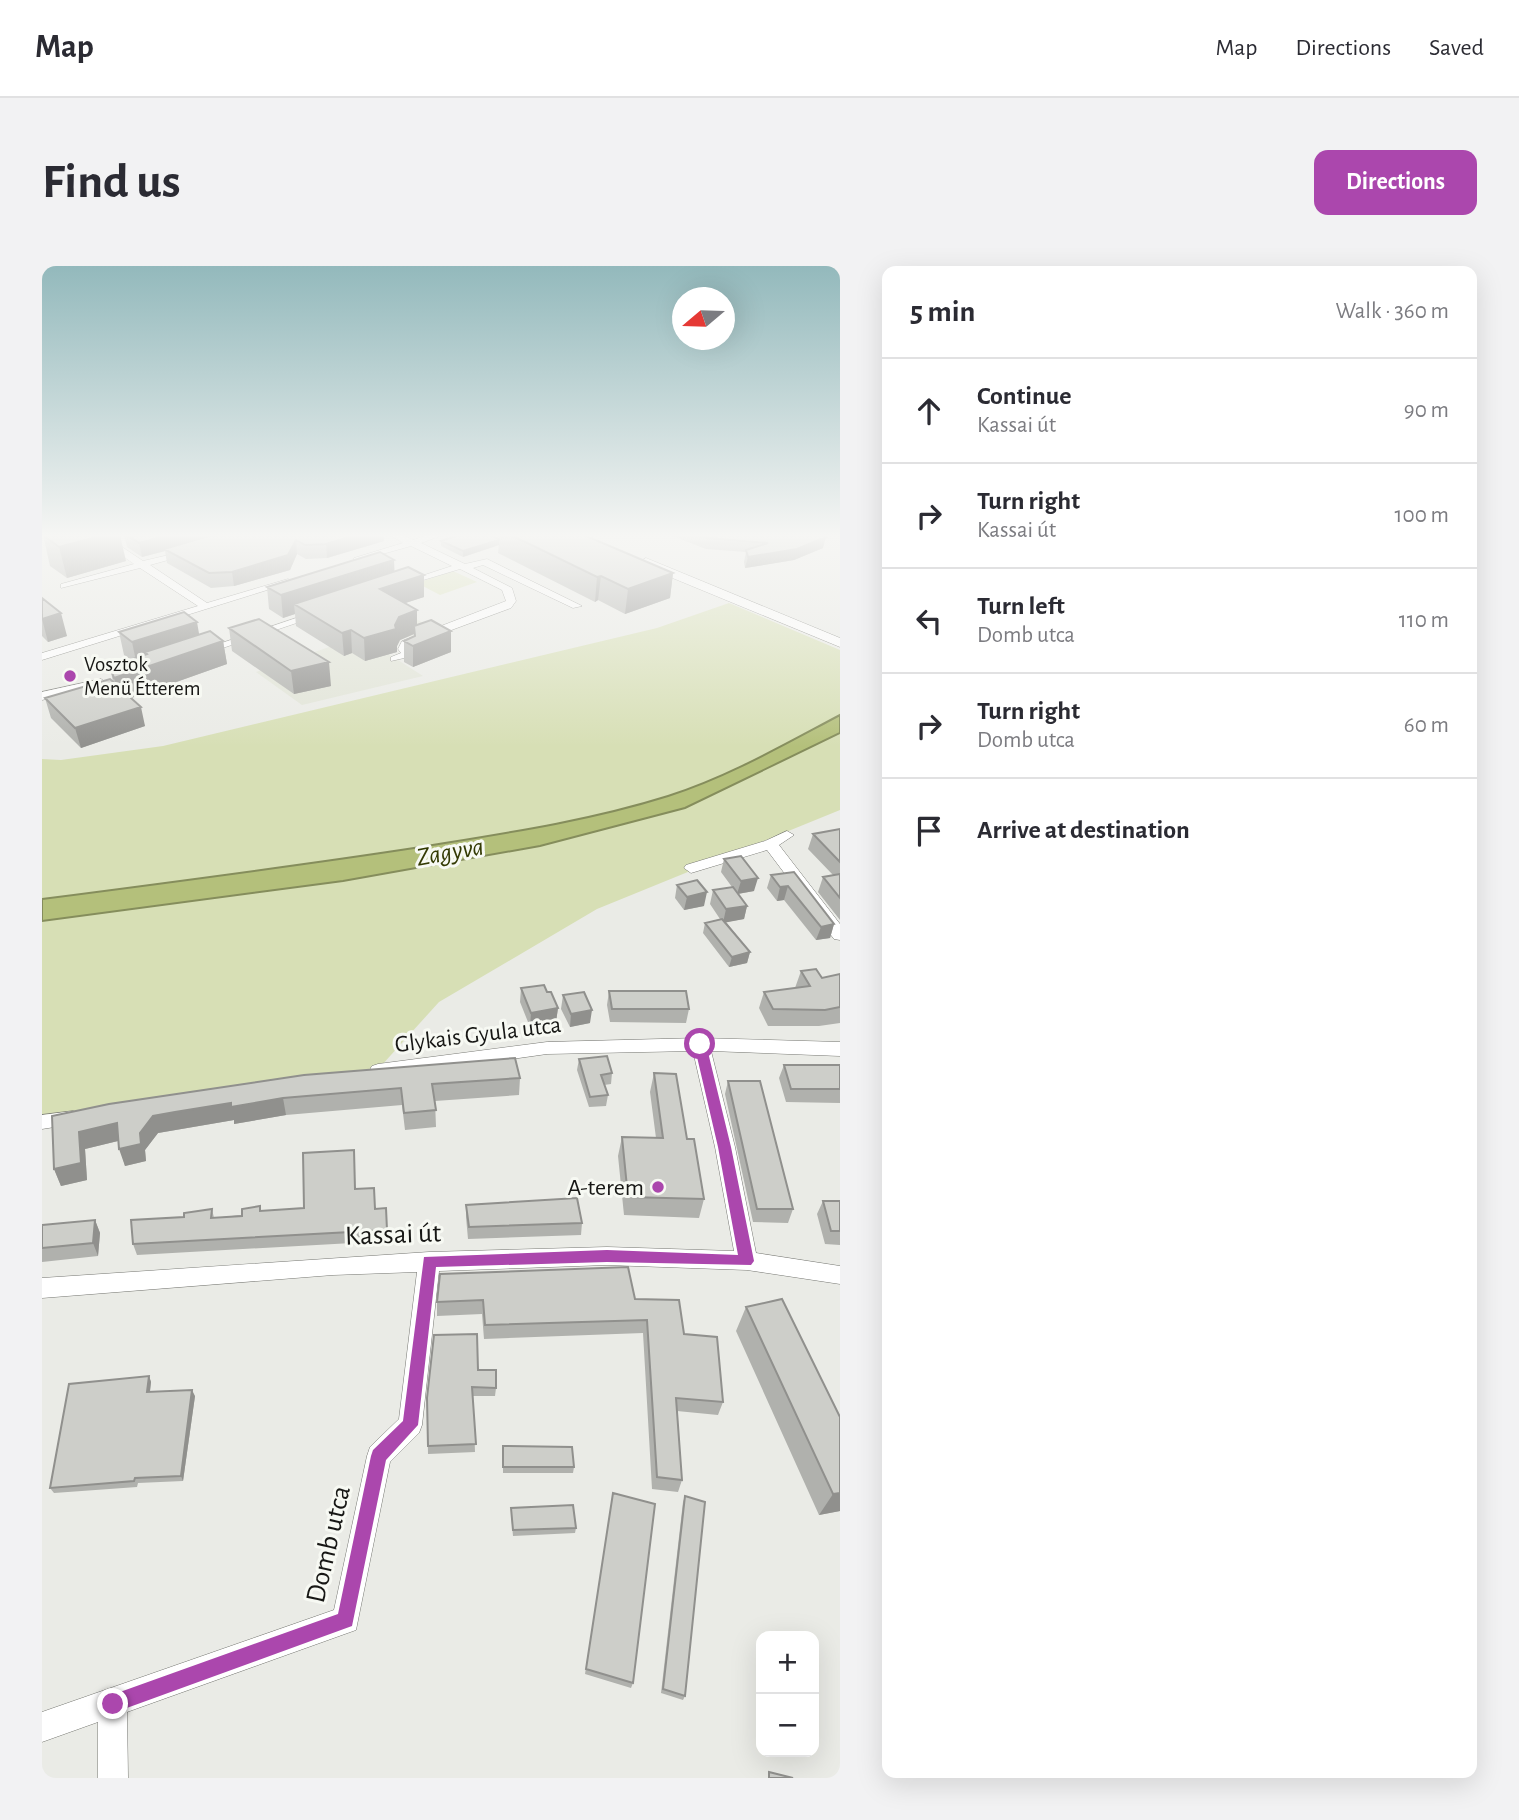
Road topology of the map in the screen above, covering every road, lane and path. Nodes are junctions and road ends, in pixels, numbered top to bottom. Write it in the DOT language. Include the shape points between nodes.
graph roads {
  1 [pos="211,606"];
  2 [pos="507,606"];
  3 [pos="752,606"];
  4 [pos="206,607"];
  5 [pos="334,609"];
  6 [pos="840,643"];
  7 [pos="187,656"];
  8 [pos="42,657"];
  9 [pos="395,659"];
  10 [pos="108,681"];
  11 [pos="42,696"];
  12 [pos="787,835"];
  13 [pos="770,844"];
  14 [pos="691,868"];
  15 [pos="840,935"];
  16 [pos="700,1044"];
  17 [pos="840,1049"];
  18 [pos="365,1073"];
  19 [pos="96,1114"];
  20 [pos="42,1122"];
  21 [pos="429,1261"];
  22 [pos="747,1261"];
  23 [pos="840,1275"];
  24 [pos="42,1288"];
  25 [pos="113,1704"];
  26 [pos="42,1727"];
  27 [pos="113,1778"];
  1 -- 4 [label="street"];
  2 -- 9 [label="street" via="406,643 404,649 409,654"];
  3 -- 6 [label="street"];
  4 -- 8 [label="street"];
  5 -- 7 [label="street"];
  10 -- 11 [label="street"];
  12 -- 13 [label="street"];
  13 -- 14 [label="street"];
  13 -- 15 [label="street"];
  16 -- 17 [label="street, Glykais Gyula utca"];
  16 -- 18 [label="street, Glykais Gyula utca" via="547,1048"];
  16 -- 22 [label="street"];
  19 -- 20 [label="street"];
  21 -- 22 [label="street, Kassai út" via="607,1256"];
  21 -- 24 [label="street, Kassai út"];
  21 -- 25 [label="street, Domb utca" via="410,1425 379,1456 346,1620"];
  22 -- 23 [label="street, Kassai út"];
  25 -- 26 [label="street, Domb utca"];
  25 -- 27 [label="street"];
}
